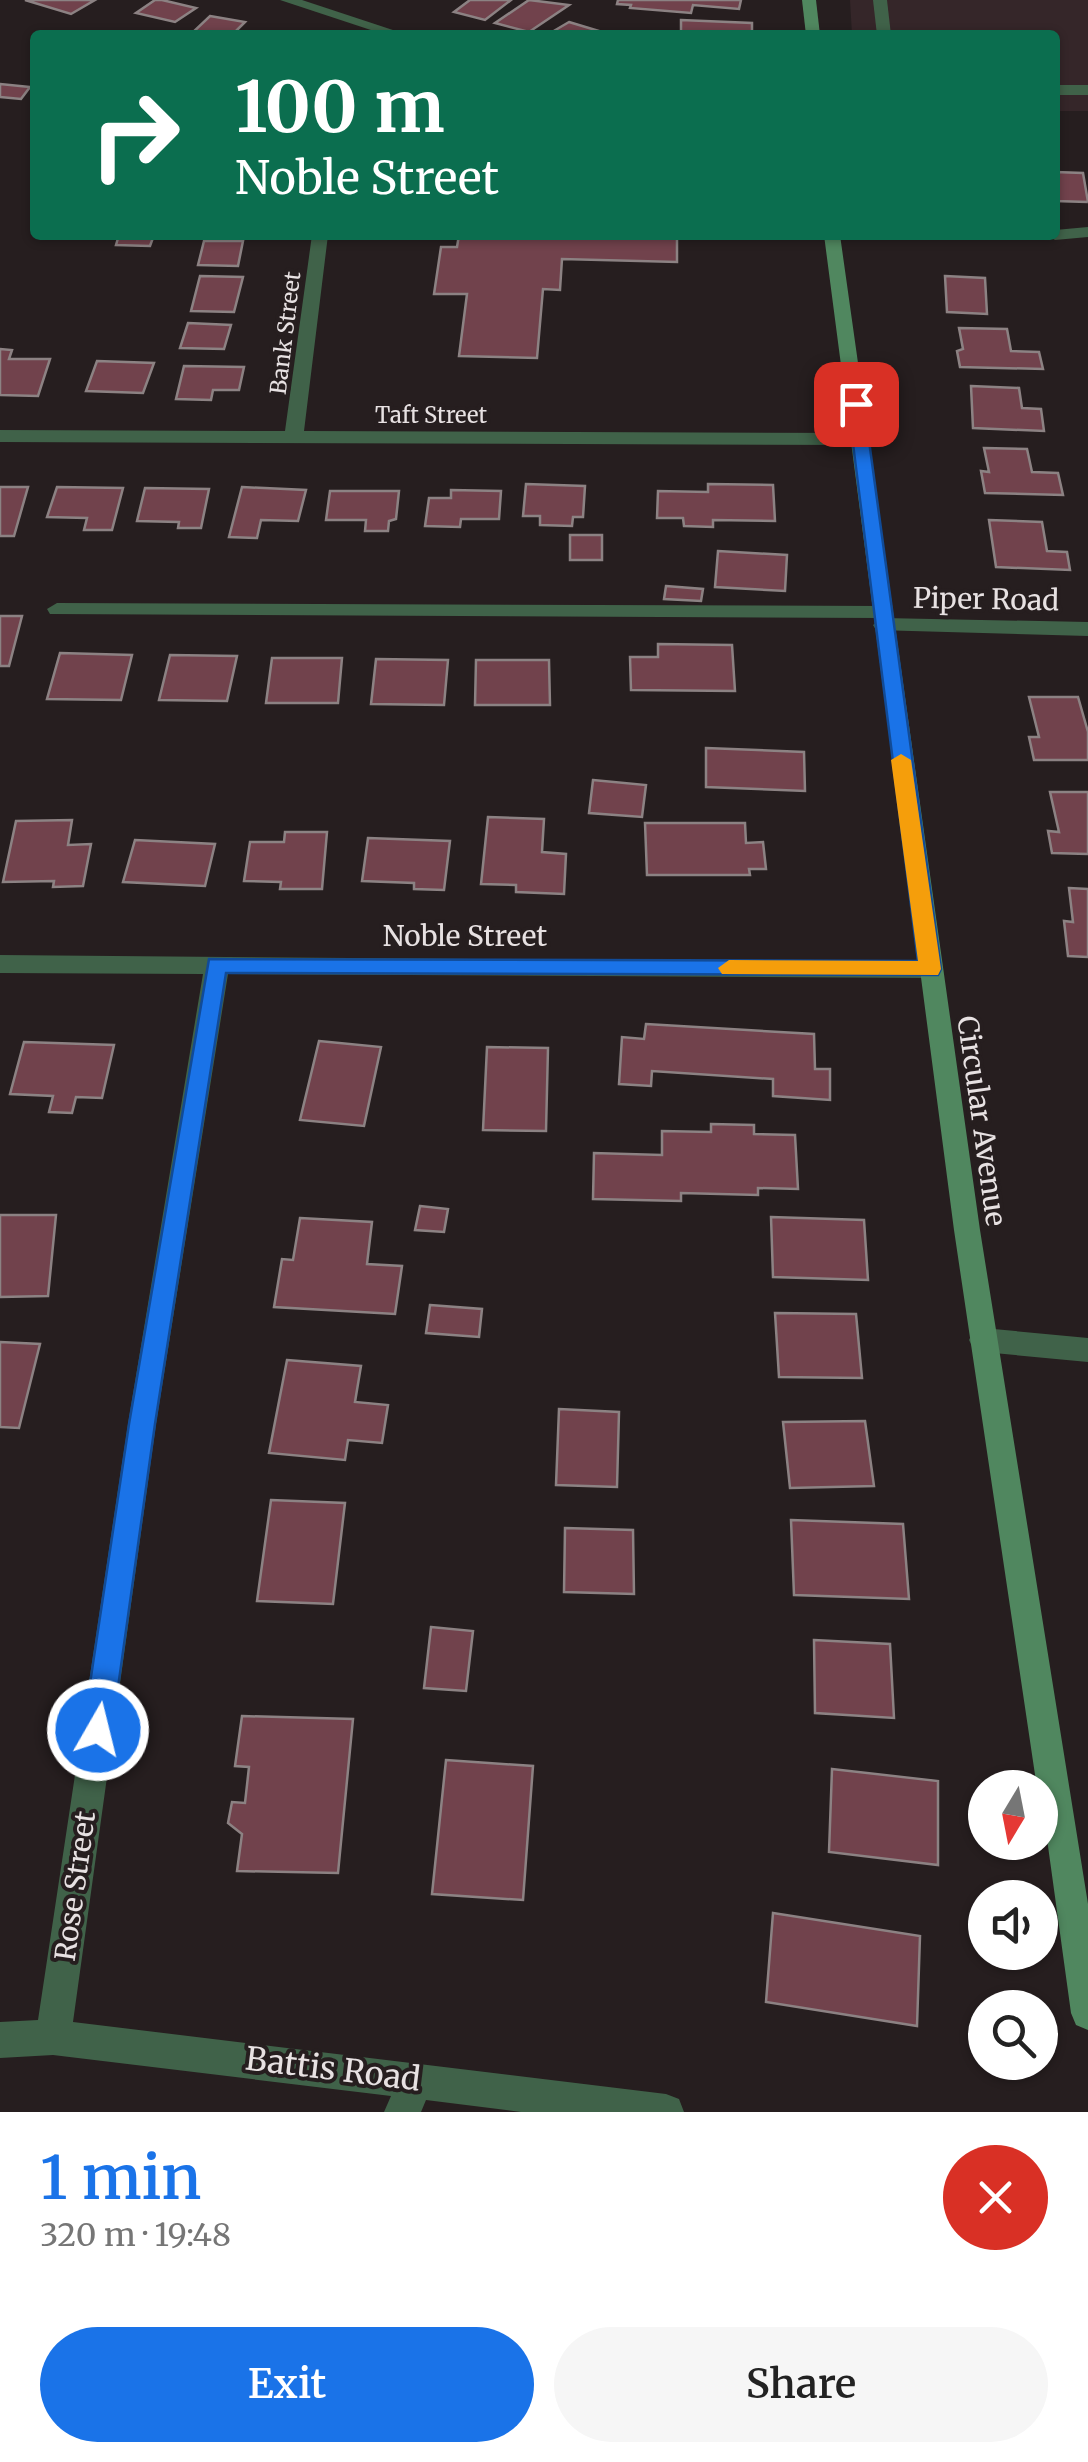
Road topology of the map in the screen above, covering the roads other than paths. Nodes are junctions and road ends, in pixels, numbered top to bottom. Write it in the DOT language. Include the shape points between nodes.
graph roads {
  1 [pos="288,0"];
  2 [pos="810,0"];
  3 [pos="880,0"];
  4 [pos="362,30"];
  5 [pos="813,30"];
  6 [pos="883,30"];
  7 [pos="1060,90"];
  8 [pos="1088,90"];
  9 [pos="319,240"];
  10 [pos="833,240"];
  11 [pos="0,436"];
  12 [pos="294,437"];
  13 [pos="861,438"];
  14 [pos="57,609"];
  15 [pos="882,618"];
  16 [pos="1088,629"];
  17 [pos="0,964"];
  18 [pos="216,965"];
  19 [pos="930,969"];
  20 [pos="983,1340"];
  21 [pos="1088,1350"];
  22 [pos="1088,2012"];
  23 [pos="53,2037"];
  24 [pos="0,2040"];
  25 [pos="418,2079"];
  26 [pos="402,2112"];
  27 [pos="666,2112"];
  1 -- 4 [label="street"];
  2 -- 5 [label="main road"];
  3 -- 6 [label="street"];
  7 -- 8 [label="street"];
  9 -- 12 [label="street, Bank Street"];
  10 -- 13 [label="main road, Circular Avenue"];
  11 -- 12 [label="street, Taft Street"];
  12 -- 13 [label="street, Taft Street"];
  13 -- 15 [label="main road, Circular Avenue"];
  14 -- 15 [label="street, Piper Road"];
  15 -- 16 [label="street, Piper Road"];
  15 -- 19 [label="main road, Circular Avenue"];
  17 -- 18 [label="street, Noble Street"];
  18 -- 19 [label="street, Noble Street"];
  18 -- 23 [label="street, Rose Street"];
  19 -- 20 [label="main road, Circular Avenue"];
  20 -- 21 [label="street"];
  20 -- 22 [label="main road, Circular Avenue"];
  23 -- 24 [label="street, Battis Road"];
  23 -- 25 [label="street, Battis Road"];
  25 -- 26 [label="street"];
  25 -- 27 [label="street, Battis Road"];
}
